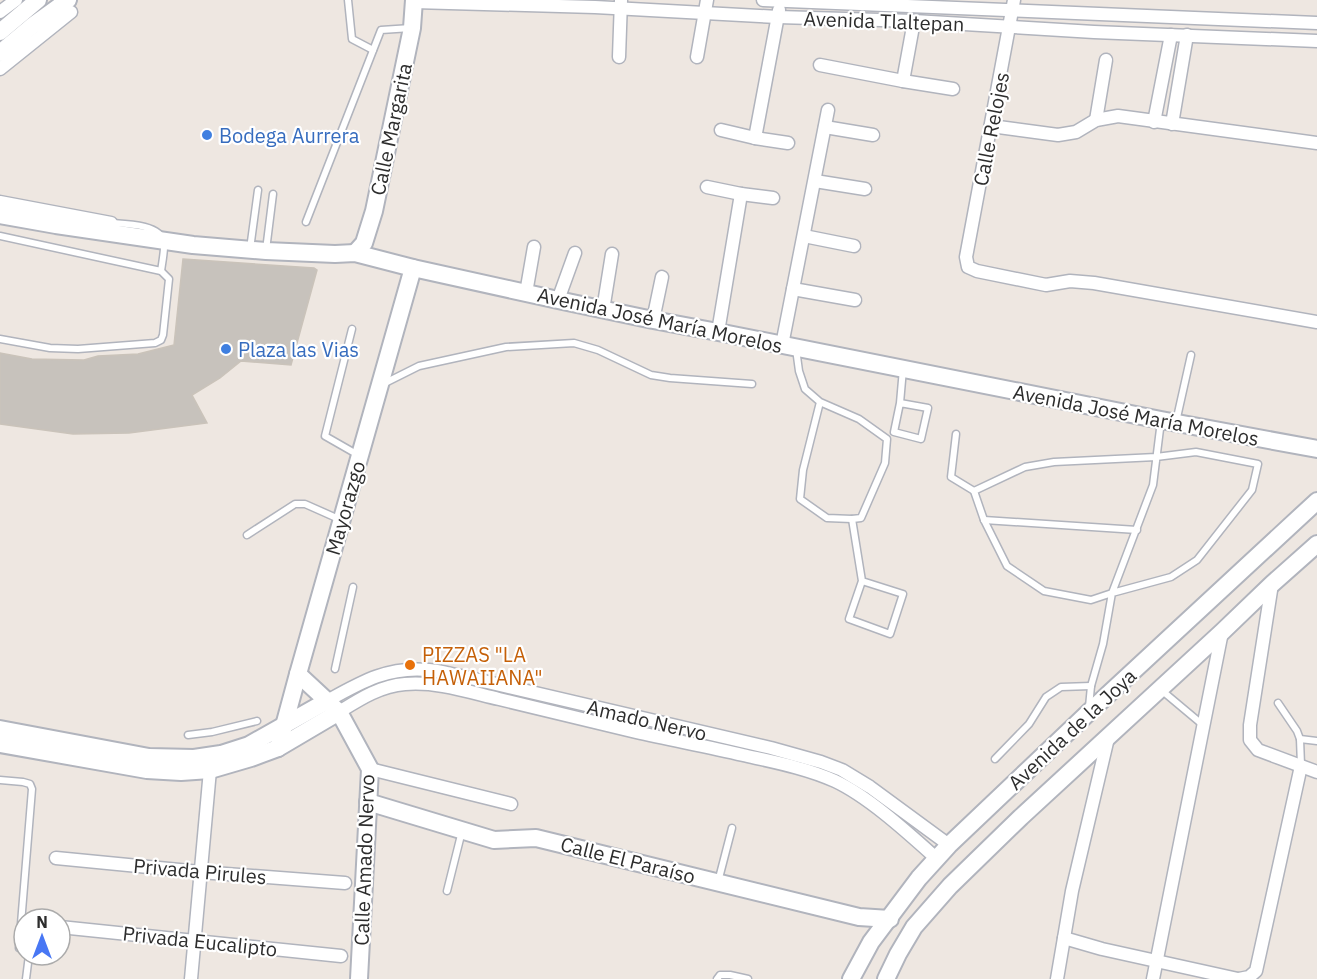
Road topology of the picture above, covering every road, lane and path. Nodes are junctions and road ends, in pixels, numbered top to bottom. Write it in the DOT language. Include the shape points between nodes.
graph roads {
  1 [pos="38,0"];
  2 [pos="348,0"];
  3 [pos="763,0"];
  4 [pos="780,0"];
  5 [pos="414,1"];
  6 [pos="520,2"];
  7 [pos="620,4"];
  8 [pos="921,4"];
  9 [pos="69,6"];
  10 [pos="706,6"];
  11 [pos="1013,6"];
  12 [pos="0,12"];
  13 [pos="1095,13"];
  14 [pos="22,14"];
  15 [pos="778,17"];
  16 [pos="914,21"];
  17 [pos="1285,22"];
  18 [pos="1317,23"];
  19 [pos="1010,27"];
  20 [pos="412,28"];
  21 [pos="0,32"];
  22 [pos="1094,32"];
  23 [pos="1171,35"];
  24 [pos="1187,36"];
  25 [pos="1285,39"];
  26 [pos="1317,41"];
  27 [pos="373,50"];
  28 [pos="0,53"];
  29 [pos="619,57"];
  30 [pos="697,57"];
  31 [pos="1106,60"];
  32 [pos="820,65"];
  33 [pos="0,69"];
  34 [pos="903,81"];
  35 [pos="953,89"];
  36 [pos="828,110"];
  37 [pos="1096,120"];
  38 [pos="1154,122"];
  39 [pos="1172,124"];
  40 [pos="991,126"];
  41 [pos="825,127"];
  42 [pos="721,130"];
  43 [pos="873,135"];
  44 [pos="755,138"];
  45 [pos="788,143"];
  46 [pos="1317,143"];
  47 [pos="815,181"];
  48 [pos="707,187"];
  49 [pos="865,189"];
  50 [pos="258,190"];
  51 [pos="273,194"];
  52 [pos="741,194"];
  53 [pos="773,198"];
  54 [pos="0,202"];
  55 [pos="0,215"];
  56 [pos="306,222"];
  57 [pos="111,223"];
  58 [pos="0,236"];
  59 [pos="804,236"];
  60 [pos="164,242"];
  61 [pos="854,246"];
  62 [pos="534,247"];
  63 [pos="258,250"];
  64 [pos="355,253"];
  65 [pos="575,254"];
  66 [pos="612,254"];
  67 [pos="413,268"];
  68 [pos="161,271"];
  69 [pos="662,277"];
  70 [pos="793,289"];
  71 [pos="526,293"];
  72 [pos="558,300"];
  73 [pos="855,300"];
  74 [pos="603,309"];
  75 [pos="653,320"];
  76 [pos="1317,322"];
  77 [pos="352,328"];
  78 [pos="718,332"];
  79 [pos="0,339"];
  80 [pos="789,347"];
  81 [pos="1191,355"];
  82 [pos="903,369"];
  83 [pos="752,384"];
  84 [pos="380,386"];
  85 [pos="820,402"];
  86 [pos="900,403"];
  87 [pos="1169,422"];
  88 [pos="956,434"];
  89 [pos="1317,449"];
  90 [pos="360,456"];
  91 [pos="1156,457"];
  92 [pos="974,491"];
  93 [pos="1317,501"];
  94 [pos="852,519"];
  95 [pos="342,520"];
  96 [pos="984,520"];
  97 [pos="1137,530"];
  98 [pos="247,535"];
  99 [pos="1317,544"];
  100 [pos="861,581"];
  101 [pos="1272,584"];
  102 [pos="353,587"];
  103 [pos="1112,593"];
  104 [pos="1222,632"];
  105 [pos="335,669"];
  106 [pos="298,674"];
  107 [pos="1091,686"];
  108 [pos="1160,689"];
  109 [pos="1278,703"];
  110 [pos="333,706"];
  111 [pos="1088,713"];
  112 [pos="256,721"];
  113 [pos="284,726"];
  114 [pos="1204,726"];
  115 [pos="0,729"];
  116 [pos="188,735"];
  117 [pos="1108,738"];
  118 [pos="1300,739"];
  119 [pos="1317,741"];
  120 [pos="0,744"];
  121 [pos="278,748"];
  122 [pos="89,753"];
  123 [pos="995,759"];
  124 [pos="1301,766"];
  125 [pos="370,768"];
  126 [pos="210,770"];
  127 [pos="1317,772"];
  128 [pos="0,780"];
  129 [pos="368,802"];
  130 [pos="511,804"];
  131 [pos="732,828"];
  132 [pos="462,831"];
  133 [pos="949,845"];
  134 [pos="56,858"];
  135 [pos="936,858"];
  136 [pos="200,872"];
  137 [pos="717,882"];
  138 [pos="345,884"];
  139 [pos="447,891"];
  140 [pos="22,907"];
  141 [pos="890,919"];
  142 [pos="72,928"];
  143 [pos="1064,938"];
  144 [pos="195,941"];
  145 [pos="341,956"];
  146 [pos="1157,961"];
  147 [pos="191,979"];
  148 [pos="359,979"];
  149 [pos="717,979"];
  150 [pos="748,979"];
  151 [pos="851,979"];
  152 [pos="886,979"];
  153 [pos="1057,979"];
  154 [pos="1154,979"];
  155 [pos="1239,979"];
  1 -- 14 [label="main road"];
  2 -- 27 [label="lane" via="352,39"];
  3 -- 4 [label="street, Avenida Tlaltepan"];
  4 -- 8 [label="street, Avenida Tlaltepan"];
  4 -- 15 [label="street"];
  5 -- 6 [label="street, Avenida Tlaltepan"];
  5 -- 20 [label="main road, Calle Margarita"];
  6 -- 7 [label="street, Avenida Tlaltepan"];
  7 -- 10 [label="street, Avenida Tlaltepan"];
  7 -- 29 [label="street"];
  8 -- 11 [label="street, Avenida Tlaltepan"];
  9 -- 14 [label="main road"];
  9 -- 33 [label="street"];
  10 -- 15 [label="street, Avenida Tlaltepan"];
  10 -- 30 [label="street"];
  11 -- 13 [label="street, Avenida Tlaltepan"];
  11 -- 19 [label="street, Calle Relojes"];
  12 -- 14 [label="street"];
  13 -- 17 [label="street, Avenida Tlaltepan"];
  13 -- 22 [label="street"];
  14 -- 21 [label="main road"];
  14 -- 28 [label="main road"];
  15 -- 16 [label="street, Avenida Tlaltepan"];
  15 -- 44 [label="street"];
  16 -- 19 [label="street, Avenida Tlaltepan"];
  16 -- 34 [label="street"];
  17 -- 18 [label="street, Avenida Tlaltepan"];
  17 -- 25 [label="street"];
  19 -- 22 [label="street, Avenida Tlaltepan"];
  19 -- 40 [label="street, Calle Relojes"];
  20 -- 27 [label="lane" via="381,30"];
  20 -- 64 [label="main road, Calle Margarita" via="374,211 364,243"];
  22 -- 23 [label="street, Avenida Tlaltepan"];
  23 -- 24 [label="street, Avenida Tlaltepan"];
  23 -- 38 [label="street"];
  24 -- 25 [label="street, Avenida Tlaltepan"];
  24 -- 39 [label="street"];
  25 -- 26 [label="street, Avenida Tlaltepan"];
  27 -- 56 [label="lane"];
  31 -- 37 [label="street"];
  32 -- 34 [label="street"];
  34 -- 35 [label="street"];
  36 -- 41 [label="street"];
  37 -- 38 [label="street" via="1118,116"];
  37 -- 40 [label="street" via="1076,132 1058,135"];
  38 -- 39 [label="street"];
  39 -- 46 [label="street"];
  40 -- 76 [label="street, Calle Relojes" via="966,257 968,267 1046,285 1094,283"];
  41 -- 43 [label="street"];
  41 -- 47 [label="street"];
  42 -- 44 [label="street"];
  44 -- 45 [label="street"];
  47 -- 49 [label="street"];
  47 -- 59 [label="street"];
  48 -- 52 [label="street"];
  50 -- 63 [label="lane"];
  51 -- 63 [label="lane"];
  52 -- 53 [label="street"];
  52 -- 78 [label="street"];
  54 -- 57 [label="street"];
  55 -- 60 [label="main road, Avenida José María Morelos"];
  57 -- 60 [label="lane" via="150,228"];
  58 -- 68 [label="lane"];
  59 -- 61 [label="street"];
  59 -- 70 [label="street"];
  60 -- 63 [label="main road, Avenida José María Morelos"];
  60 -- 68 [label="lane"];
  62 -- 71 [label="street"];
  63 -- 64 [label="main road, Avenida José María Morelos"];
  64 -- 67 [label="main road, Avenida José María Morelos"];
  65 -- 72 [label="street"];
  66 -- 74 [label="street"];
  67 -- 71 [label="main road, Avenida José María Morelos"];
  67 -- 84 [label="main road, Mayorazgo"];
  68 -- 79 [label="lane" via="169,279 164,335 155,344 78,349"];
  69 -- 75 [label="street"];
  70 -- 73 [label="street"];
  70 -- 80 [label="street"];
  71 -- 72 [label="main road, Avenida José María Morelos"];
  72 -- 74 [label="main road, Avenida José María Morelos"];
  74 -- 75 [label="main road, Avenida José María Morelos"];
  75 -- 78 [label="main road, Avenida José María Morelos"];
  77 -- 90 [label="lane" via="325,436"];
  78 -- 80 [label="main road, Avenida José María Morelos"];
  80 -- 82 [label="main road, Avenida José María Morelos"];
  80 -- 85 [label="lane" via="805,388"];
  81 -- 87 [label="lane"];
  82 -- 86 [label="lane"];
  82 -- 87 [label="main road, Avenida José María Morelos"];
  83 -- 84 [label="lane" via="651,375 574,343 506,346 419,366"];
  84 -- 90 [label="main road, Mayorazgo"];
  85 -- 94 [label="lane" via="800,499 827,518"];
  85 -- 94 [label="lane" via="859,419 887,439 885,463 861,518"];
  86 -- 86 [label="lane" via="894,432 921,439 928,408"];
  87 -- 89 [label="main road, Avenida José María Morelos"];
  87 -- 91 [label="lane"];
  88 -- 92 [label="lane" via="951,477"];
  90 -- 95 [label="main road, Mayorazgo"];
  91 -- 92 [label="lane" via="1025,467"];
  91 -- 97 [label="lane" via="1153,486"];
  91 -- 103 [label="lane" via="1196,452 1258,464 1252,490 1197,560 1171,577"];
  92 -- 96 [label="lane"];
  93 -- 111 [label="main road, Avenida de la Joya"];
  94 -- 100 [label="lane"];
  95 -- 98 [label="lane" via="296,504"];
  95 -- 106 [label="main road, Mayorazgo"];
  96 -- 97 [label="lane"];
  96 -- 103 [label="lane" via="1007,566 1044,591 1091,600"];
  97 -- 103 [label="lane"];
  99 -- 101 [label="main road, Avenida de la Joya"];
  100 -- 100 [label="lane" via="903,594 890,634 849,619"];
  101 -- 104 [label="main road, Avenida de la Joya"];
  101 -- 124 [label="street" via="1250,740 1258,750"];
  102 -- 105 [label="lane"];
  103 -- 107 [label="lane"];
  104 -- 108 [label="main road, Avenida de la Joya"];
  104 -- 114 [label="street"];
  106 -- 110 [label="main road, Calle Amado Nervo"];
  106 -- 113 [label="main road, Mayorazgo"];
  107 -- 111 [label="lane"];
  107 -- 123 [label="lane" via="1060,687 1046,697 1029,724"];
  108 -- 114 [label="lane"];
  108 -- 117 [label="main road, Avenida de la Joya"];
  109 -- 118 [label="lane"];
  110 -- 113 [label="main road"];
  110 -- 121 [label="main road"];
  110 -- 125 [label="main road, Calle Amado Nervo"];
  110 -- 133 [label="street, Amado Nervo" via="363,681 405,669 430,670 522,690 821,762 870,787"];
  110 -- 135 [label="street, Amado Nervo" via="385,688 429,684 768,760 837,782 863,798"];
  111 -- 133 [label="main road, Avenida de la Joya"];
  112 -- 116 [label="lane"];
  113 -- 121 [label="main road, Mayorazgo"];
  113 -- 122 [label="main road" via="249,745 194,758"];
  114 -- 146 [label="street"];
  115 -- 122 [label="main road"];
  117 -- 143 [label="street"];
  117 -- 152 [label="main road, Avenida de la Joya" via="950,886 914,927"];
  118 -- 119 [label="lane"];
  118 -- 124 [label="lane"];
  120 -- 122 [label="main road"];
  121 -- 126 [label="main road"];
  122 -- 126 [label="main road" via="147,770"];
  124 -- 127 [label="street"];
  124 -- 155 [label="street" via="1256,971"];
  125 -- 129 [label="main road, Calle Amado Nervo"];
  125 -- 130 [label="street"];
  126 -- 136 [label="street"];
  128 -- 140 [label="lane" via="23,782 32,789"];
  129 -- 132 [label="main road, Calle El Paraíso"];
  129 -- 148 [label="main road, Calle Amado Nervo"];
  131 -- 137 [label="lane"];
  132 -- 137 [label="main road, Calle El Paraíso" via="494,840 536,838"];
  132 -- 139 [label="lane"];
  133 -- 135 [label="main road, Avenida de la Joya"];
  134 -- 136 [label="street, Privada Pirules"];
  135 -- 141 [label="main road, Avenida de la Joya"];
  136 -- 138 [label="street, Privada Pirules"];
  136 -- 144 [label="street"];
  137 -- 141 [label="main road, Calle El Paraíso" via="859,917"];
  141 -- 151 [label="main road, Avenida de la Joya" via="871,942"];
  142 -- 144 [label="street, Privada Eucalipto"];
  143 -- 146 [label="street"];
  143 -- 153 [label="street"];
  144 -- 145 [label="street, Privada Eucalipto"];
  144 -- 147 [label="street"];
  146 -- 154 [label="street"];
  146 -- 155 [label="street"];
  149 -- 150 [label="lane" via="720,975"];
}
